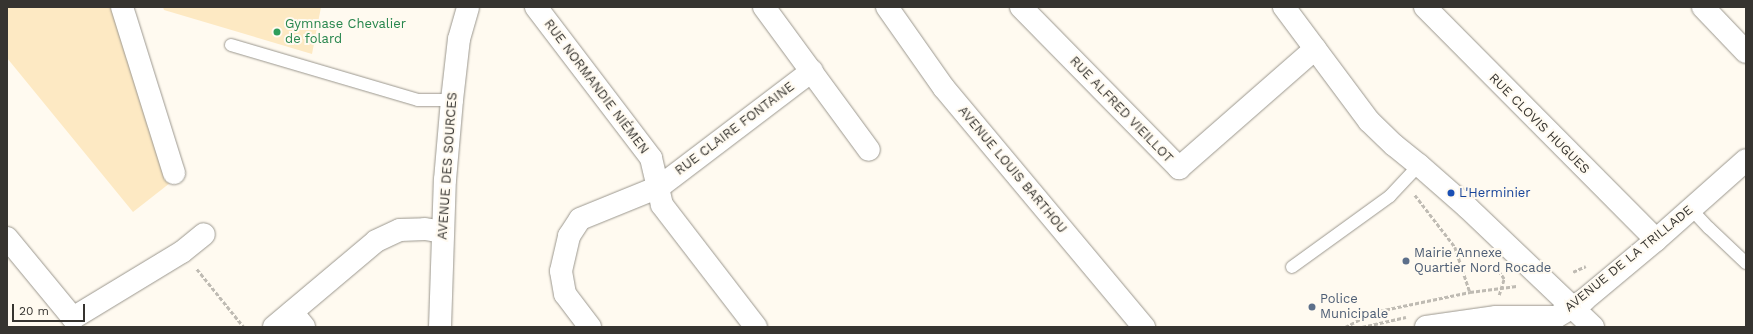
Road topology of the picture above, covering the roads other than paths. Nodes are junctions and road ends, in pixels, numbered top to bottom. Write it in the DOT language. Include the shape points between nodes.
graph roads {
  1 [pos="122,7"];
  2 [pos="468,7"];
  3 [pos="536,7"];
  4 [pos="764,7"];
  5 [pos="887,7"];
  6 [pos="1021,7"];
  7 [pos="1284,7"];
  8 [pos="1425,7"];
  9 [pos="1703,7"];
  10 [pos="231,45"];
  11 [pos="1315,49"];
  12 [pos="1746,52"];
  13 [pos="812,71"];
  14 [pos="452,100"];
  15 [pos="869,150"];
  16 [pos="1746,160"];
  17 [pos="1419,165"];
  18 [pos="174,173"];
  19 [pos="659,186"];
  20 [pos="1691,208"];
  21 [pos="443,232"];
  22 [pos="204,234"];
  23 [pos="7,238"];
  24 [pos="1656,240"];
  25 [pos="1746,263"];
  26 [pos="1292,267"];
  27 [pos="1573,307"];
  28 [pos="298,319"];
  29 [pos="274,327"];
  30 [pos="440,327"];
  31 [pos="590,327"];
  32 [pos="756,327"];
  33 [pos="1144,327"];
  34 [pos="1426,327"];
  35 [pos="1593,327"];
  1 -- 18 [label="street"];
  2 -- 14 [label="street, AVENUE DES SOURCES" via="459,39"];
  3 -- 19 [label="street, RUE NORMANDIE NIÉMEN" via="650,158"];
  4 -- 13 [label="street"];
  5 -- 33 [label="street, AVENUE LOUIS BARTHOU" via="944,88"];
  6 -- 11 [label="street, RUE ALFRED VIEILLOT" via="1179,168"];
  7 -- 11 [label="street"];
  8 -- 24 [label="street, RUE CLOVIS HUGUES"];
  9 -- 12 [label="street"];
  10 -- 14 [label="lane" via="418,100"];
  11 -- 17 [label="street" via="1369,121"];
  13 -- 15 [label="street"];
  13 -- 19 [label="street, RUE CLAIRE FONTAINE"];
  14 -- 21 [label="street, AVENUE DES SOURCES"];
  16 -- 20 [label="street, AVENUE DE LA TRILLADE"];
  17 -- 26 [label="lane" via="1390,196"];
  17 -- 27 [label="street"];
  19 -- 31 [label="street, RUE CLAIRE FONTAINE" via="580,219 570,236 561,271 565,294"];
  19 -- 32 [label="street, RUE NORMANDIE NIÉMEN" via="662,205"];
  20 -- 24 [label="street, AVENUE DE LA TRILLADE"];
  20 -- 25 [label="lane"];
  21 -- 28 [label="street" via="425,229 400,230 376,241"];
  21 -- 30 [label="street, AVENUE DES SOURCES"];
  22 -- 23 [label="street" via="182,252 73,318"];
  24 -- 27 [label="street, AVENUE DE LA TRILLADE"];
  27 -- 34 [label="street, AVENUE DE LA TRILLADE" via="1556,317 1496,317"];
  27 -- 35 [label="street"];
  28 -- 29 [label="street"];
}
